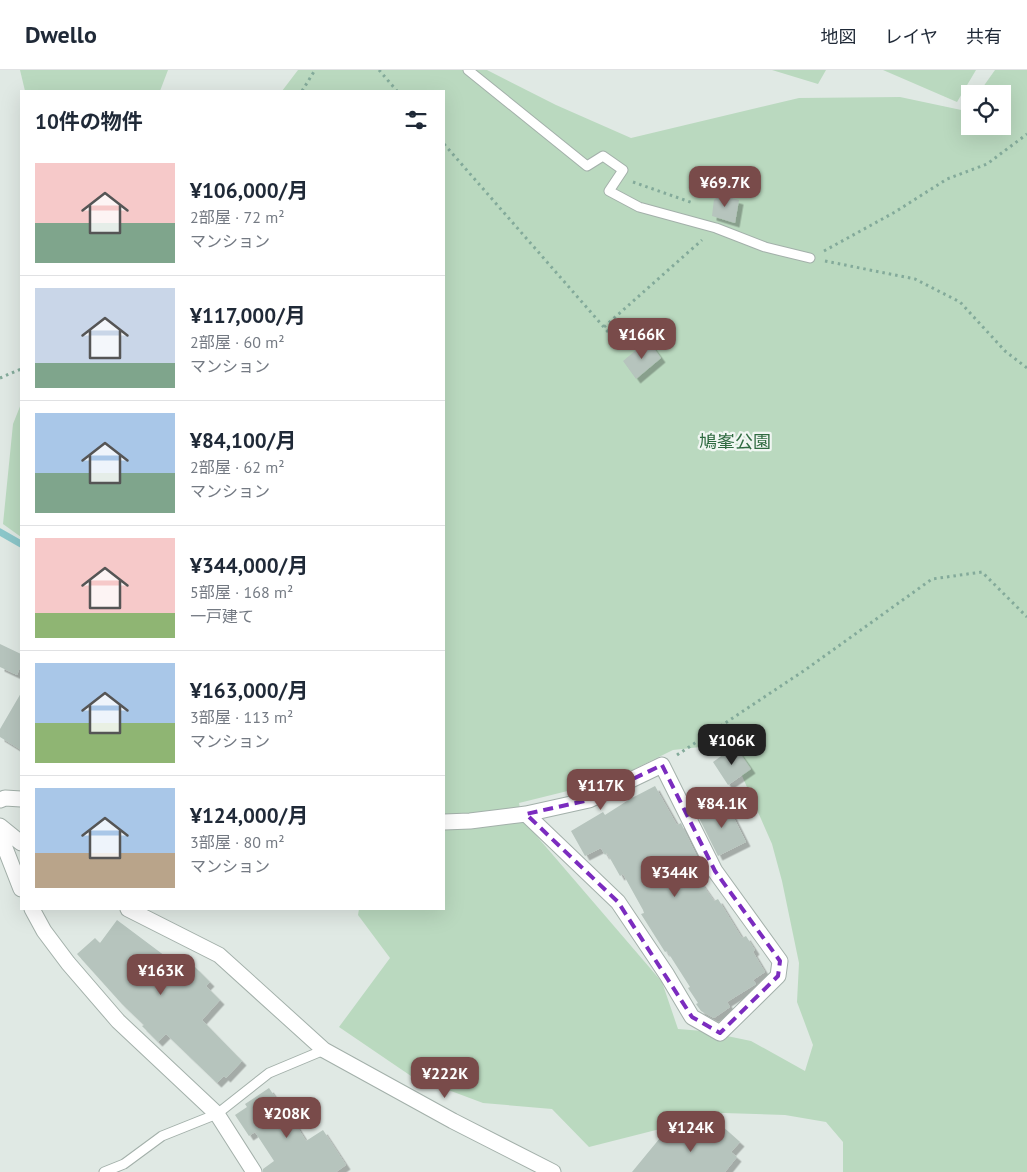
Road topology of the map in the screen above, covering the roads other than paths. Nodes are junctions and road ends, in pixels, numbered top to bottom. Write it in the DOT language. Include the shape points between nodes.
graph roads {
  1 [pos="468,70"];
  2 [pos="810,258"];
  3 [pos="20,798"];
  4 [pos="0,800"];
  5 [pos="526,814"];
  6 [pos="445,822"];
  7 [pos="0,826"];
  8 [pos="0,835"];
  9 [pos="20,841"];
  10 [pos="20,886"];
  11 [pos="33,910"];
  12 [pos="130,910"];
  13 [pos="324,1050"];
  14 [pos="217,1114"];
  15 [pos="104,1172"];
  16 [pos="254,1172"];
  17 [pos="553,1172"];
  1 -- 2 [label="lane" via="587,166 604,156 623,170 609,191 639,207"];
  3 -- 4 [label="street"];
  5 -- 5 [label="street" via="618,902 692,1017 720,1033 778,976 780,961 715,871 662,765 589,800"];
  5 -- 6 [label="street"];
  7 -- 9 [label="street"];
  8 -- 10 [label="street"];
  11 -- 14 [label="street" via="68,963 118,1021"];
  12 -- 13 [label="street" via="219,955"];
  13 -- 14 [label="lane" via="269,1073"];
  13 -- 17 [label="street"];
  14 -- 15 [label="lane" via="162,1136 124,1164"];
  14 -- 16 [label="street"];
}
